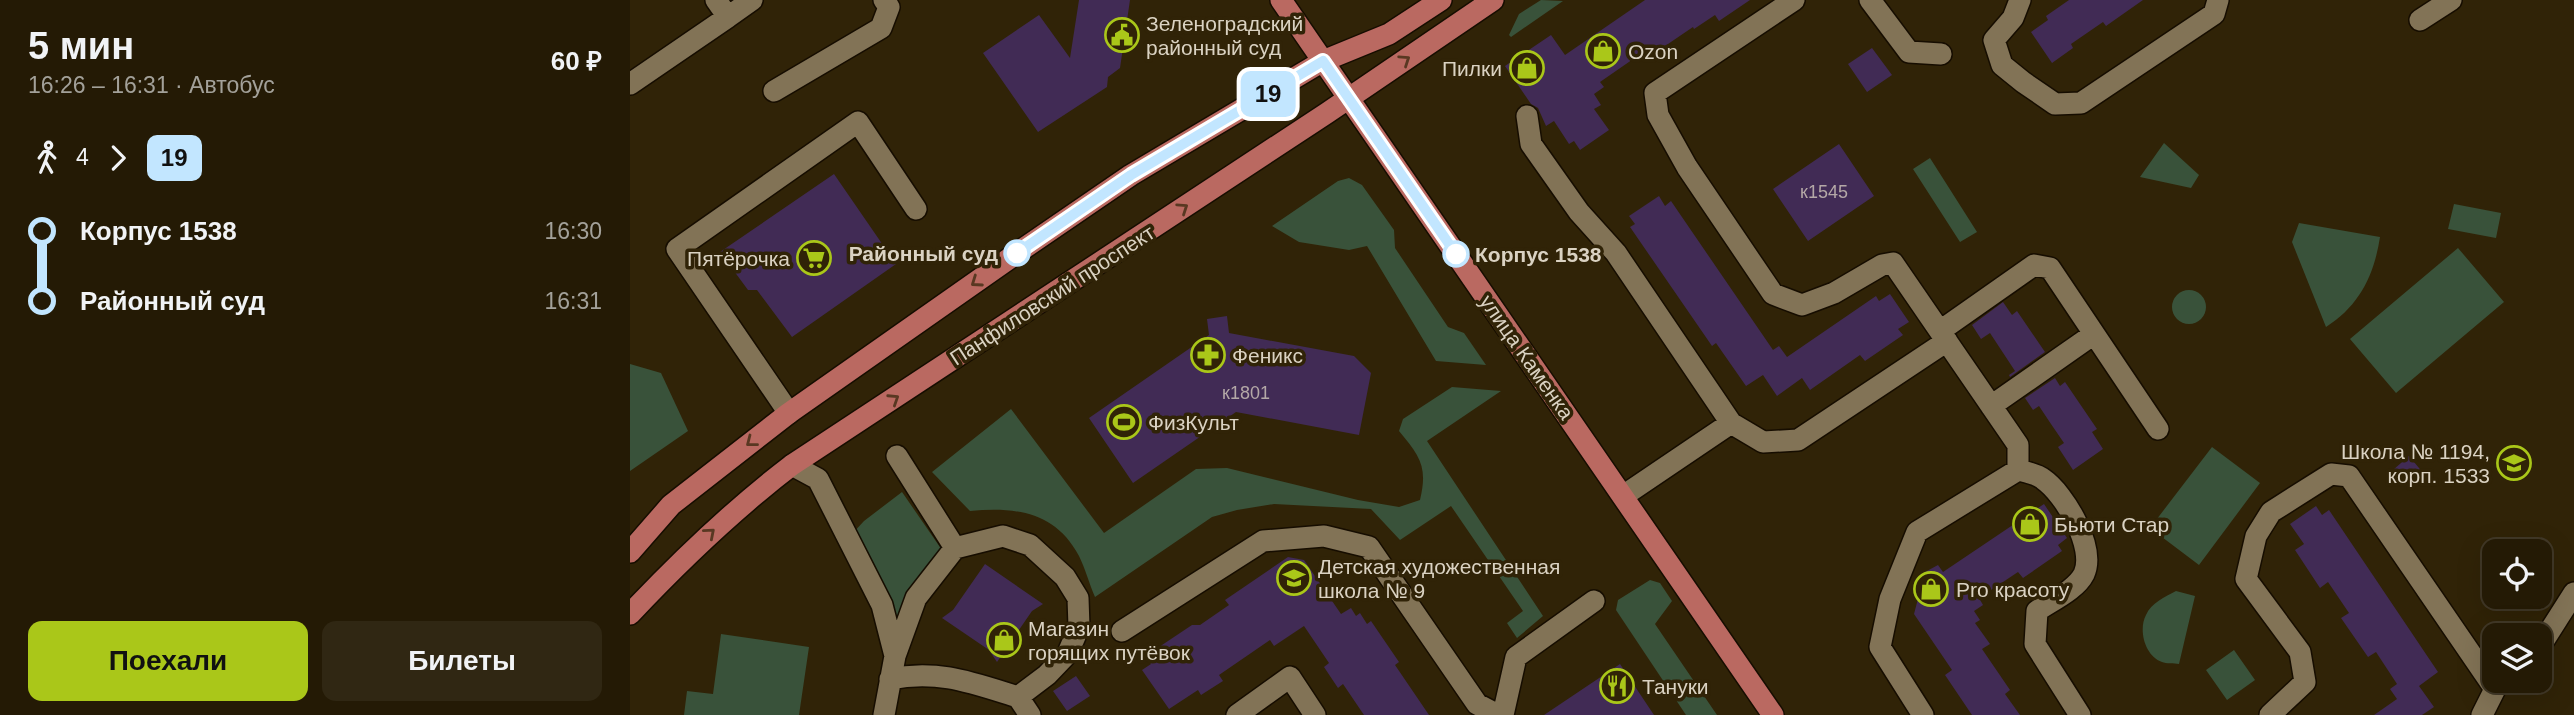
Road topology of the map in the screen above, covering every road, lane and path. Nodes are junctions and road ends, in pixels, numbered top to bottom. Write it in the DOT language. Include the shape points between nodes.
graph roads {
  1 [pos="752,0"];
  2 [pos="884,0"];
  3 [pos="1281,0"];
  4 [pos="1441,0"];
  5 [pos="1493,0"];
  6 [pos="1794,0"];
  7 [pos="1870,0"];
  8 [pos="2020,0"];
  9 [pos="2218,0"];
  10 [pos="2451,0"];
  11 [pos="722,8"];
  12 [pos="2420,20"];
  13 [pos="1941,54"];
  14 [pos="1323,61"];
  15 [pos="630,83"];
  16 [pos="774,91"];
  17 [pos="1349,98"];
  18 [pos="1527,116"];
  19 [pos="916,209"];
  20 [pos="2094,334"];
  21 [pos="1943,336"];
  22 [pos="1991,406"];
  23 [pos="789,413"];
  24 [pos="1731,423"];
  25 [pos="2158,429"];
  26 [pos="897,456"];
  27 [pos="792,465"];
  28 [pos="2018,470"];
  29 [pos="1623,496"];
  30 [pos="671,505"];
  31 [pos="630,537"];
  32 [pos="955,548"];
  33 [pos="630,552"];
  34 [pos="2574,593"];
  35 [pos="1594,601"];
  36 [pos="630,614"];
  37 [pos="2552,628"];
  38 [pos="1122,631"];
  39 [pos="895,656"];
  40 [pos="2482,660"];
  41 [pos="890,679"];
  42 [pos="2495,693"];
  43 [pos="1018,697"];
  44 [pos="884,715"];
  45 [pos="1030,715"];
  46 [pos="1237,715"];
  47 [pos="1315,715"];
  48 [pos="1500,715"];
  49 [pos="1773,715"];
  50 [pos="1923,715"];
  51 [pos="2080,715"];
  52 [pos="2270,715"];
  53 [pos="2482,715"];
  1 -- 11 [label="lane"];
  2 -- 16 [label="lane" via="889,7 881,28"];
  3 -- 14 [label="main road, улица Каменка"];
  4 -- 14 [label="main road" via="1389,34"];
  17 -- 5 [label="main road, Панфиловский проспект, one-way"];
  6 -- 21 [label="lane" via="1655,93 1658,115 1687,167 1773,295 1802,305 1893,263"];
  7 -- 13 [label="lane" via="1909,52"];
  8 -- 9 [label="lane" via="2013,18 1994,40 2002,65 2055,104 2081,103 2214,14"];
  10 -- 12 [label="lane"];
  11 -- 15 [label="lane"];
  14 -- 17 [label="main road, улица Каменка"];
  14 -- 23 [label="main road, one-way" via="1131,175"];
  27 -- 17 [label="main road, Панфиловский проспект, one-way"];
  17 -- 29 [label="main road, улица Каменка"];
  18 -- 24 [label="lane" via="1531,144 1579,212 1616,253"];
  19 -- 23 [label="lane" via="858,122 677,249"];
  20 -- 21 [label="lane" via="2050,268 2034,265"];
  20 -- 22 [label="lane"];
  20 -- 25 [label="lane"];
  21 -- 22 [label="lane"];
  21 -- 24 [label="lane" via="1798,440 1763,442"];
  22 -- 28 [label="lane" via="2018,445"];
  23 -- 30 [label="main road, one-way"];
  24 -- 29 [label="lane"];
  26 -- 32 [label="lane"];
  36 -- 27 [label="main road, Панфиловский проспект, one-way" via="701,540"];
  27 -- 39 [label="lane" via="818,479 883,605"];
  28 -- 50 [label="lane" via="1917,532 1891,599 1880,647"];
  28 -- 51 [label="lane" via="2043,479 2069,507 2082,536 2087,560 2083,575 2037,611 2035,644"];
  29 -- 49 [label="main road, улица Каменка"];
  30 -- 31 [label="main road"];
  30 -- 33 [label="main road"];
  32 -- 39 [label="lane" via="916,598"];
  32 -- 43 [label="lane" via="1003,536 1030,545 1065,577 1078,598 1079,627 1068,653"];
  34 -- 37 [label="lane"];
  35 -- 48 [label="lane" via="1516,657"];
  38 -- 48 [label="lane" via="1263,541 1324,536 1369,547 1477,704"];
  39 -- 41 [label="lane"];
  40 -- 52 [label="lane" via="2348,476 2332,474 2271,512 2256,536 2246,579 2300,652 2305,682"];
  41 -- 43 [label="lane" via="947,676"];
  41 -- 44 [label="lane"];
  42 -- 53 [label="lane"];
  43 -- 45 [label="lane"];
  46 -- 47 [label="lane" via="1290,677"];
}
